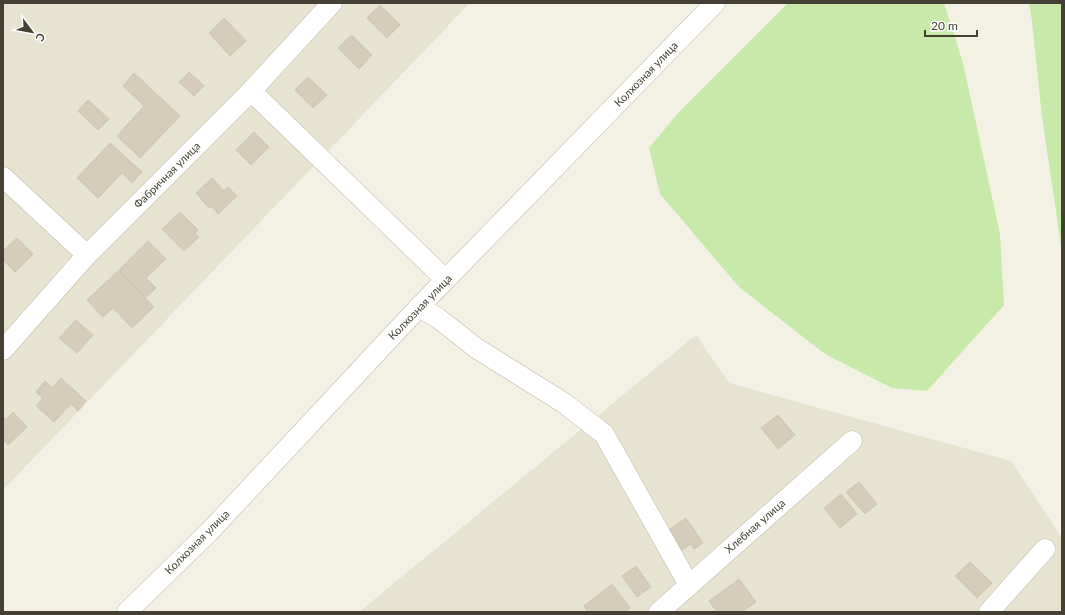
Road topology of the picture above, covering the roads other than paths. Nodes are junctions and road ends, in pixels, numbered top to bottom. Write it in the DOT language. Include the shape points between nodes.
graph roads {
  1 [pos="332,3"];
  2 [pos="715,3"];
  3 [pos="251,91"];
  4 [pos="3,177"];
  5 [pos="87,256"];
  6 [pos="446,280"];
  7 [pos="419,307"];
  8 [pos="3,350"];
  9 [pos="852,441"];
  10 [pos="1045,549"];
  11 [pos="689,585"];
  12 [pos="126,612"];
  13 [pos="659,612"];
  14 [pos="989,612"];
  1 -- 3 [label="street, Фабричная улица"];
  2 -- 6 [label="street, Колхозная улица"];
  3 -- 5 [label="street, Фабричная улица"];
  3 -- 6 [label="street"];
  4 -- 5 [label="street"];
  5 -- 8 [label="street, Фабричная улица"];
  6 -- 7 [label="street, Колхозная улица"];
  7 -- 11 [label="street" via="438,318 476,348 564,403 604,434"];
  7 -- 12 [label="street, Колхозная улица" via="209,532"];
  9 -- 11 [label="street, Хлебная улица"];
  10 -- 14 [label="street"];
  11 -- 13 [label="street, Хлебная улица"];
}
